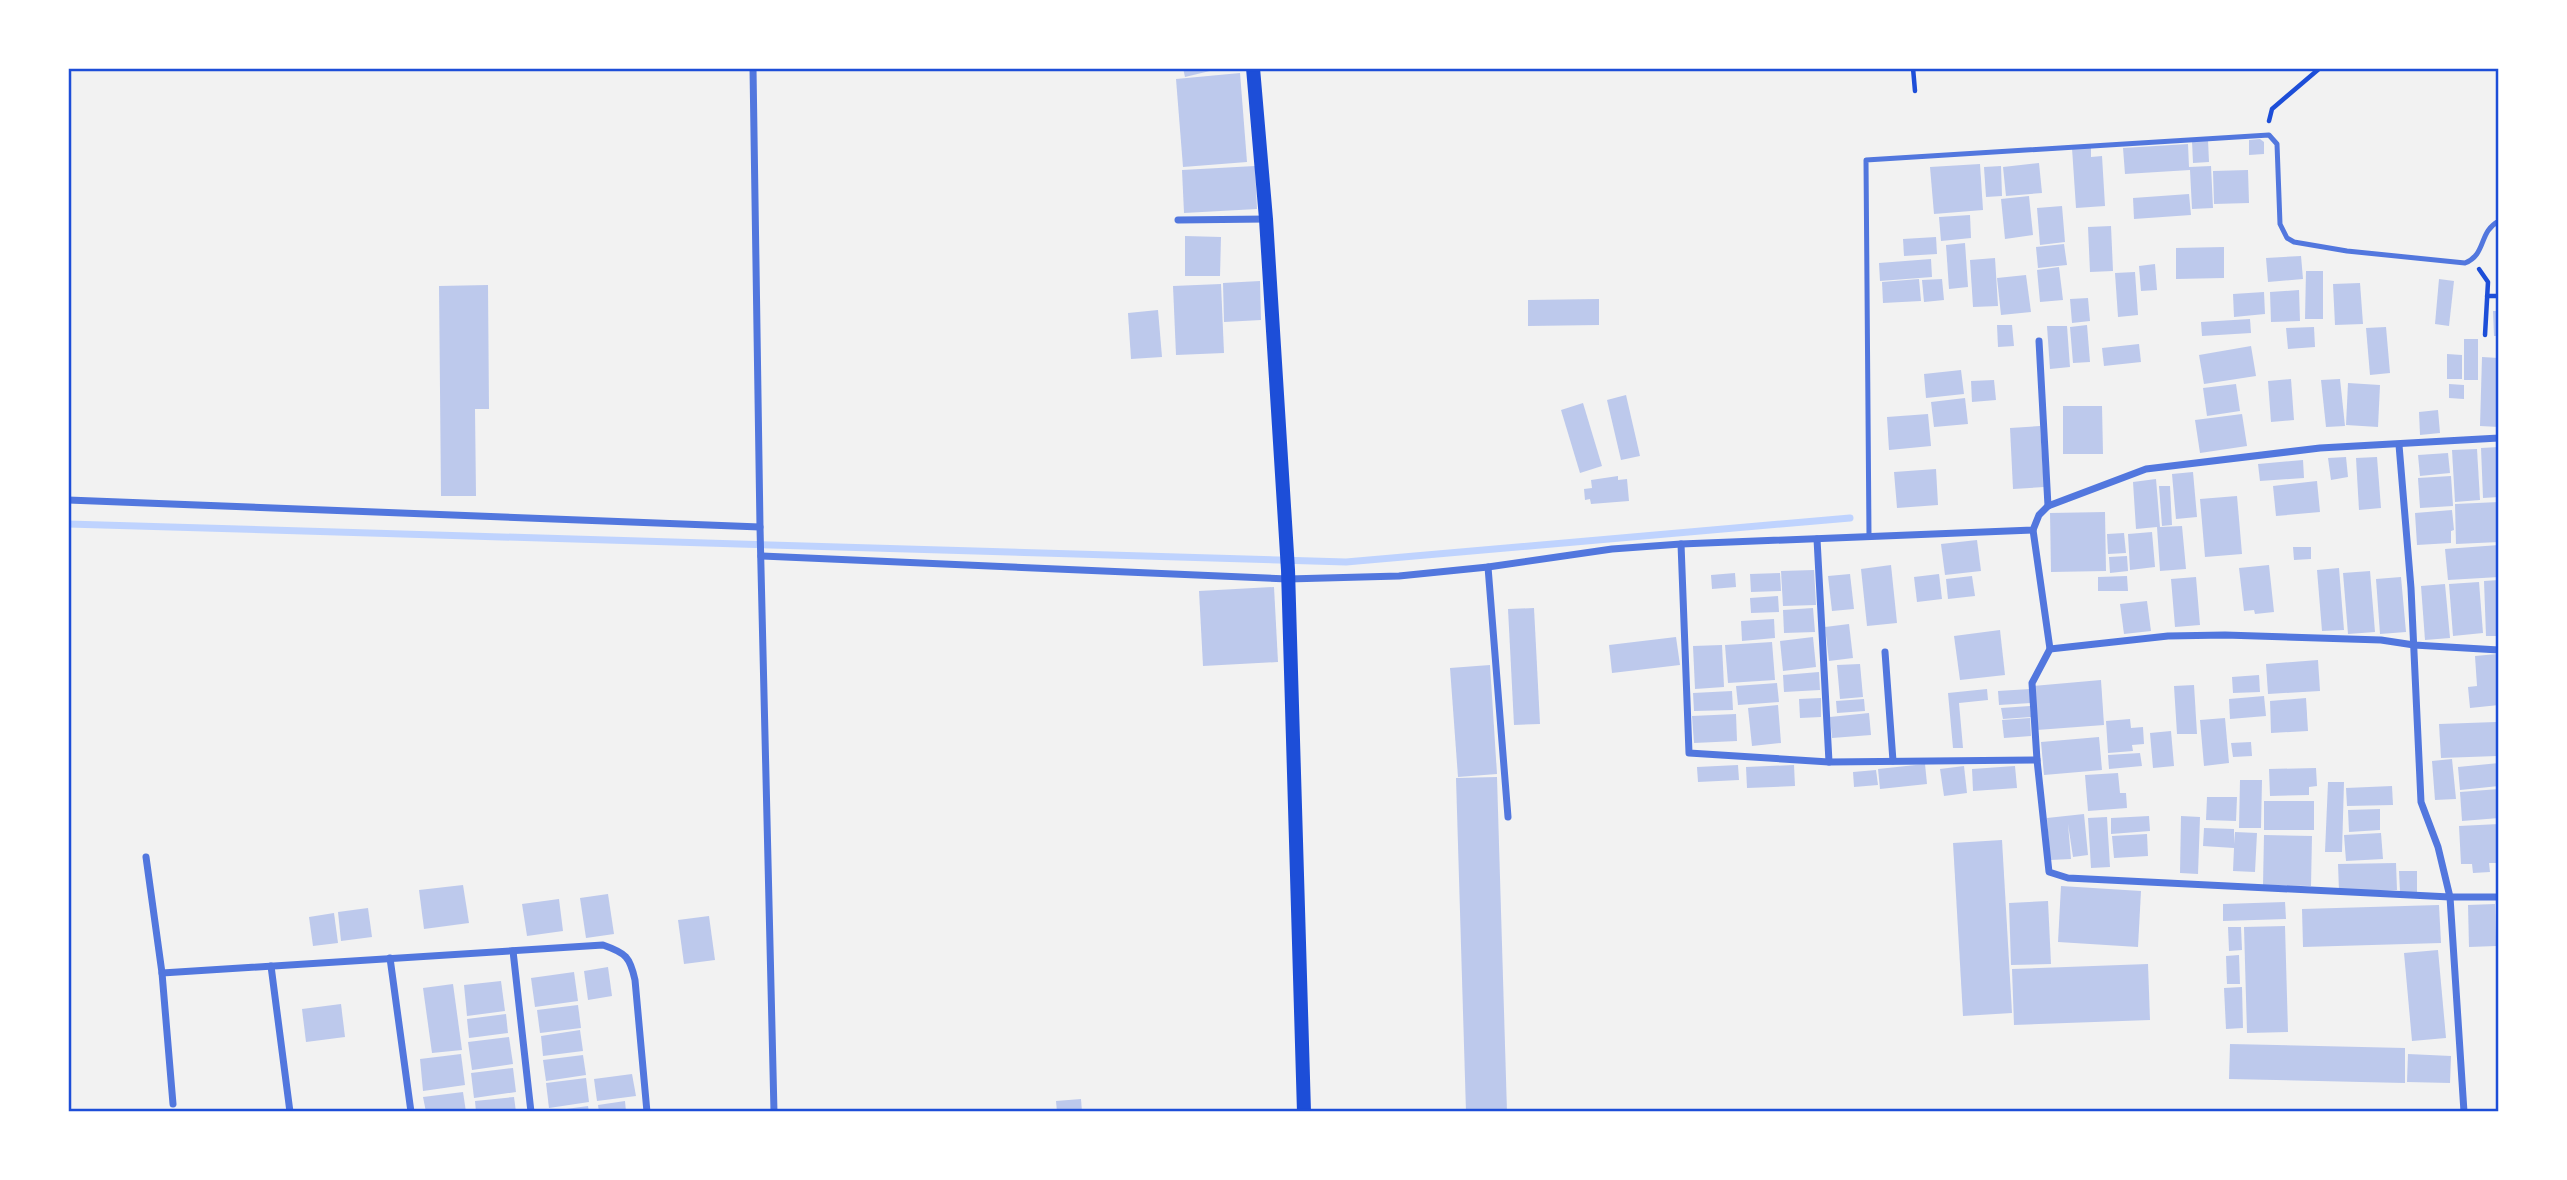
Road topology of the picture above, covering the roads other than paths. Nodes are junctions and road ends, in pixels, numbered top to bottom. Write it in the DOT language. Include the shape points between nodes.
graph roads {
  1 [pos="753,68"];
  2 [pos="1253,68"];
  3 [pos="1266,219"];
  4 [pos="1178,220"];
  5 [pos="2499,221"];
  6 [pos="2039,341"];
  7 [pos="2499,438"];
  8 [pos="2399,445"];
  9 [pos="68,500"];
  10 [pos="2048,506"];
  11 [pos="760,527"];
  12 [pos="2033,530"];
  13 [pos="1869,536"];
  14 [pos="1817,539"];
  15 [pos="1681,544"];
  16 [pos="761,552"];
  17 [pos="1488,567"];
  18 [pos="1288,575"];
  19 [pos="2414,645"];
  20 [pos="2050,649"];
  21 [pos="2499,650"];
  22 [pos="1885,652"];
  23 [pos="2036,760"];
  24 [pos="1893,761"];
  25 [pos="1829,762"];
  26 [pos="1508,817"];
  27 [pos="146,857"];
  28 [pos="2450,897"];
  29 [pos="2499,897"];
  30 [pos="513,951"];
  31 [pos="390,958"];
  32 [pos="271,966"];
  33 [pos="162,973"];
  34 [pos="173,1104"];
  35 [pos="290,1112"];
  36 [pos="411,1112"];
  37 [pos="531,1112"];
  38 [pos="647,1112"];
  39 [pos="774,1112"];
  40 [pos="1304,1112"];
  41 [pos="2464,1112"];
  1 -- 11 [label="street"];
  2 -- 3 [label="main road"];
  3 -- 4 [label="street"];
  3 -- 18 [label="main road"];
  5 -- 13 [label="lane" via="2488,228 2479,253 2459,264 2303,244 2287,238 2280,224 2277,144 2269,135 1866,160"];
  6 -- 10 [label="street"];
  7 -- 8 [label="street"];
  8 -- 10 [label="street" via="2146,469"];
  8 -- 19 [label="street"];
  9 -- 11 [label="street"];
  10 -- 12 [label="street"];
  11 -- 16 [label="street"];
  12 -- 13 [label="street"];
  12 -- 20 [label="street"];
  13 -- 14 [label="street"];
  14 -- 15 [label="street"];
  14 -- 25 [label="street"];
  15 -- 17 [label="street"];
  15 -- 25 [label="street" via="1689,753"];
  16 -- 18 [label="street"];
  16 -- 39 [label="street"];
  17 -- 18 [label="street" via="1399,576"];
  17 -- 26 [label="street"];
  18 -- 40 [label="main road"];
  19 -- 20 [label="street" via="2225,635 2168,636"];
  19 -- 21 [label="street"];
  19 -- 28 [label="street" via="2421,802"];
  20 -- 23 [label="street" via="2032,683"];
  22 -- 24 [label="street"];
  23 -- 24 [label="street"];
  23 -- 28 [label="street" via="2049,872 2067,878"];
  24 -- 25 [label="street"];
  27 -- 33 [label="street"];
  28 -- 29 [label="street"];
  28 -- 41 [label="street"];
  30 -- 31 [label="street"];
  30 -- 37 [label="street"];
  30 -- 38 [label="street" via="603,945 622,951 635,980"];
  31 -- 32 [label="street"];
  31 -- 36 [label="street"];
  32 -- 33 [label="street"];
  32 -- 35 [label="street"];
  33 -- 34 [label="street"];
}
